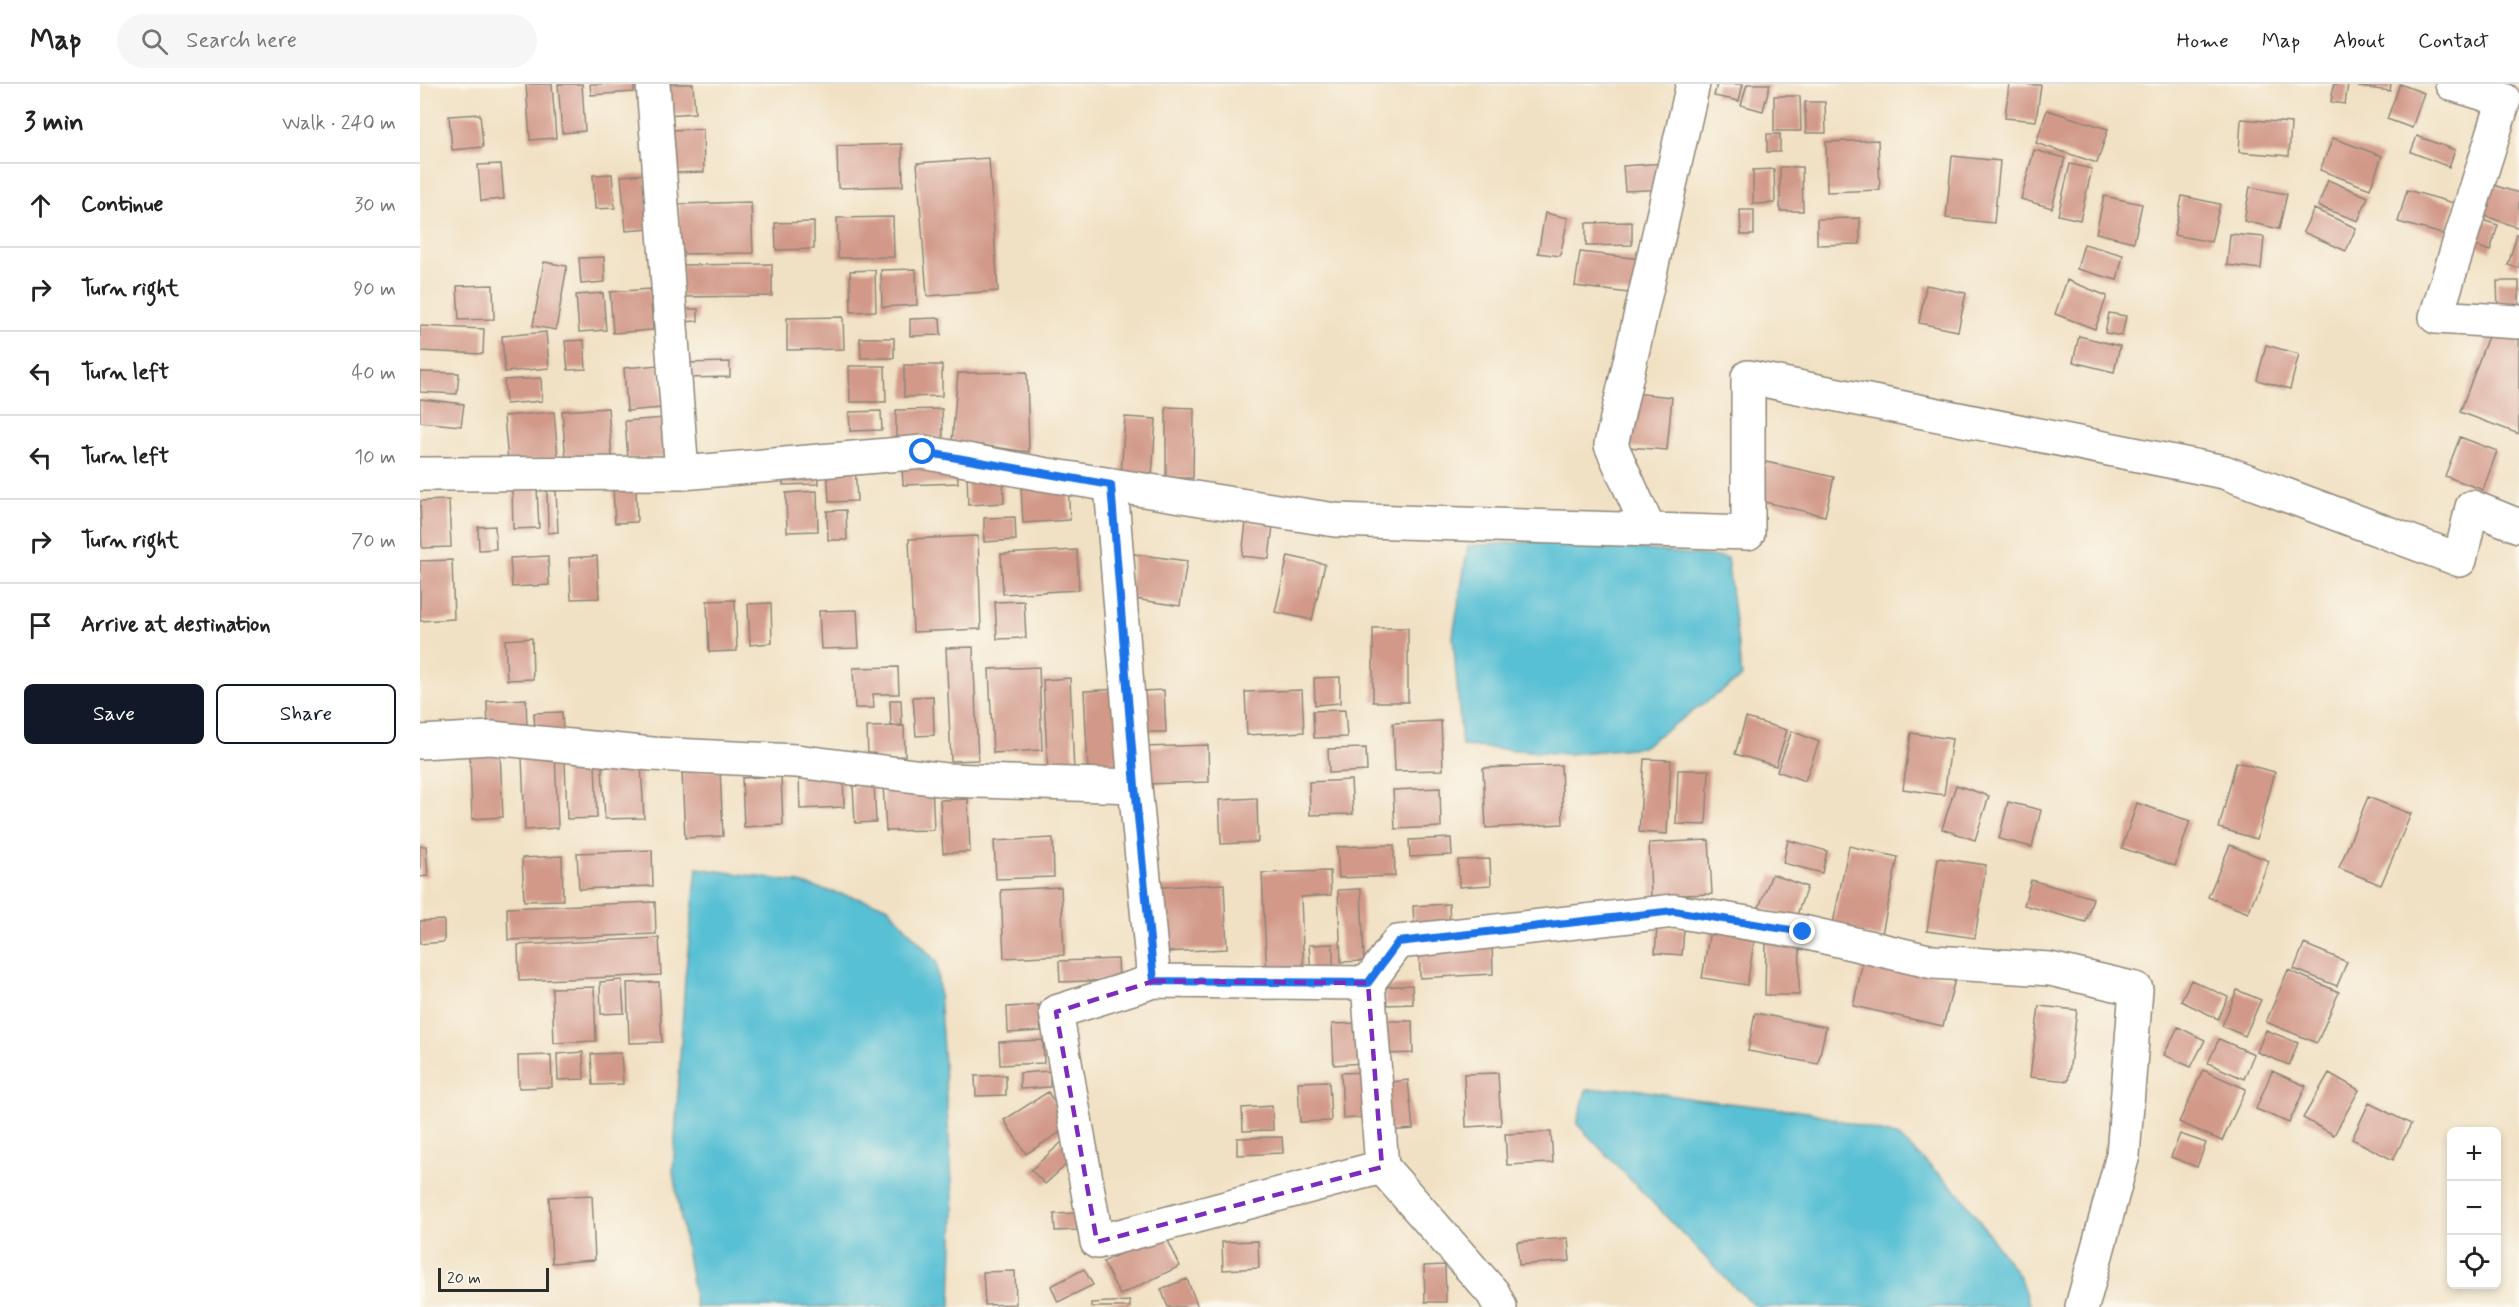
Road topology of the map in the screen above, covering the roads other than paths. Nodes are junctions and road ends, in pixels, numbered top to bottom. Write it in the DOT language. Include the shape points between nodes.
graph roads {
  1 [pos="653,84"];
  2 [pos="1693,84"];
  3 [pos="2452,84"];
  4 [pos="2519,322"];
  5 [pos="682,473"];
  6 [pos="420,474"];
  7 [pos="1111,485"];
  8 [pos="2519,526"];
  9 [pos="1649,530"];
  10 [pos="420,742"];
  11 [pos="1135,786"];
  12 [pos="1154,981"];
  13 [pos="1368,983"];
  14 [pos="1382,1167"];
  15 [pos="1500,1307"];
  16 [pos="2082,1307"];
  1 -- 5 [label="street"];
  2 -- 9 [label="street" via="1611,445"];
  3 -- 4 [label="street" via="2504,100 2436,317"];
  5 -- 6 [label="street"];
  5 -- 7 [label="street" via="923,452"];
  7 -- 9 [label="street" via="1335,519"];
  7 -- 11 [label="street"];
  8 -- 9 [label="street" via="2472,507 2460,560 2224,472 1748,377 1748,533"];
  10 -- 11 [label="street" via="491,738 652,754 796,761 947,780"];
  11 -- 12 [label="street"];
  12 -- 13 [label="street"];
  12 -- 14 [label="street" via="1056,1011 1096,1242"];
  13 -- 14 [label="street"];
  13 -- 16 [label="street" via="1398,942 1674,911 1803,932 1933,962 2050,969 2136,989 2123,1155"];
  14 -- 15 [label="street" via="1493,1293"];
}
